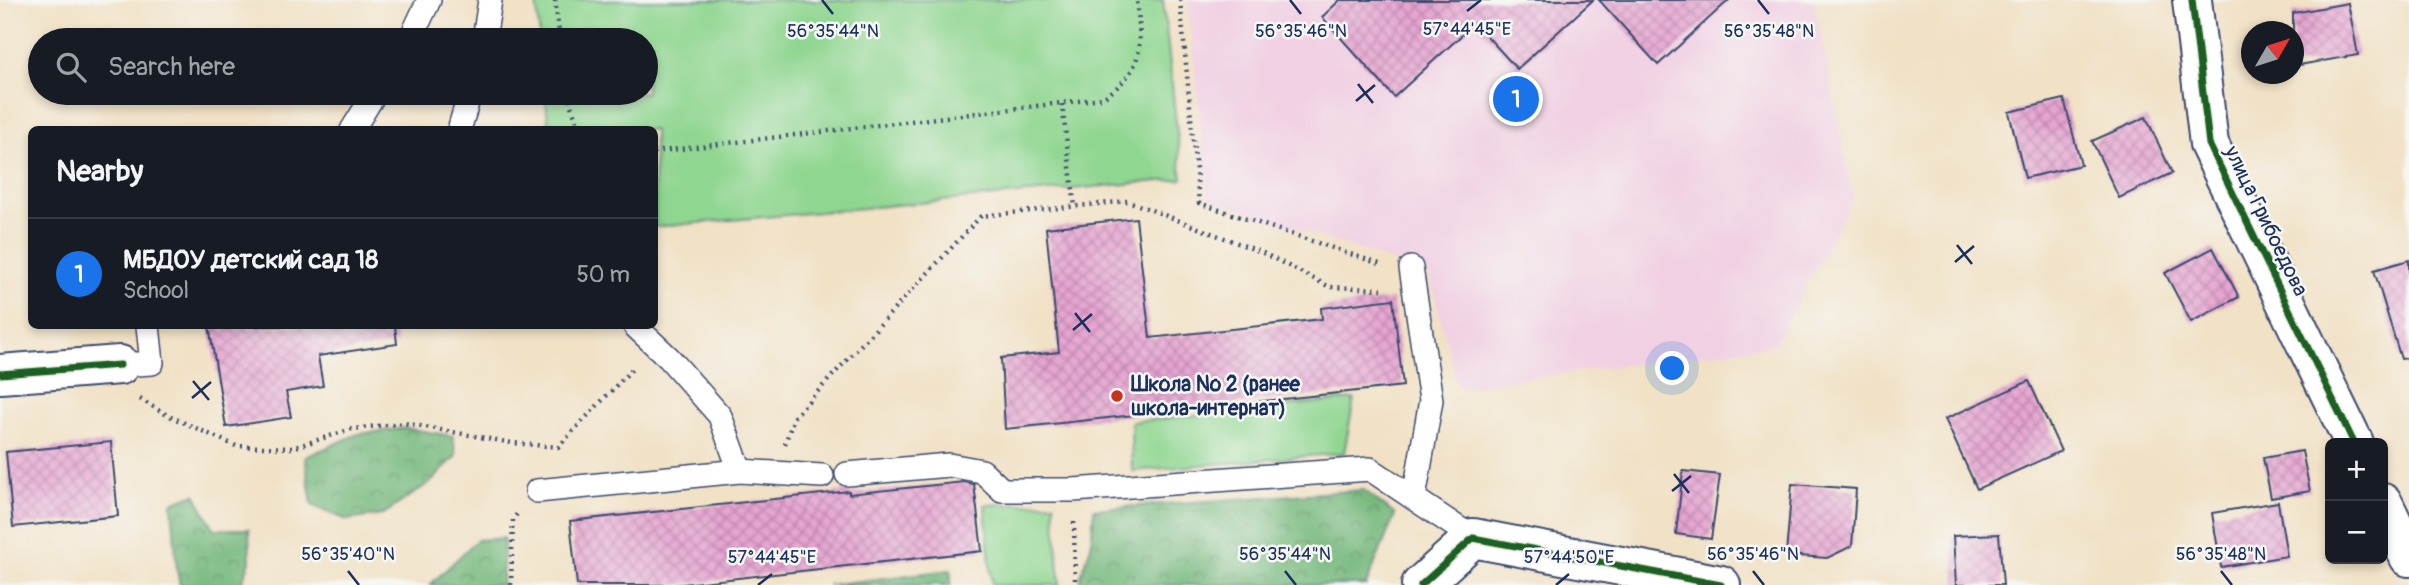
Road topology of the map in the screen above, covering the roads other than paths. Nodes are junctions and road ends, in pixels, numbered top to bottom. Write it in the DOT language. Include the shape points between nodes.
graph roads {
  1 [pos="429,0"];
  2 [pos="489,0"];
  3 [pos="2192,0"];
  4 [pos="416,28"];
  5 [pos="486,28"];
  6 [pos="368,105"];
  7 [pos="466,105"];
  8 [pos="355,126"];
  9 [pos="460,126"];
  10 [pos="1411,268"];
  11 [pos="148,329"];
  12 [pos="638,329"];
  13 [pos="104,366"];
  14 [pos="0,374"];
  15 [pos="2352,438"];
  16 [pos="740,471"];
  17 [pos="847,474"];
  18 [pos="822,476"];
  19 [pos="537,491"];
  20 [pos="1414,498"];
  21 [pos="2388,513"];
  22 [pos="1473,538"];
  23 [pos="2409,557"];
  24 [pos="1421,585"];
  25 [pos="1721,585"];
  1 -- 4 [label="lane"];
  2 -- 5 [label="lane"];
  3 -- 15 [label="street, улица Грибоедова" via="2209,144"];
  6 -- 8 [label="lane"];
  7 -- 9 [label="lane"];
  10 -- 20 [label="lane" via="1431,400"];
  11 -- 13 [label="lane" via="152,363"];
  12 -- 16 [label="lane" via="720,416"];
  13 -- 14 [label="street"];
  16 -- 18 [label="lane"];
  16 -- 19 [label="lane"];
  17 -- 20 [label="lane" via="949,465 982,471 1002,490 1073,490 1370,469"];
  20 -- 22 [label="lane"];
  21 -- 23 [label="street"];
  22 -- 24 [label="street"];
  22 -- 25 [label="street"];
}
